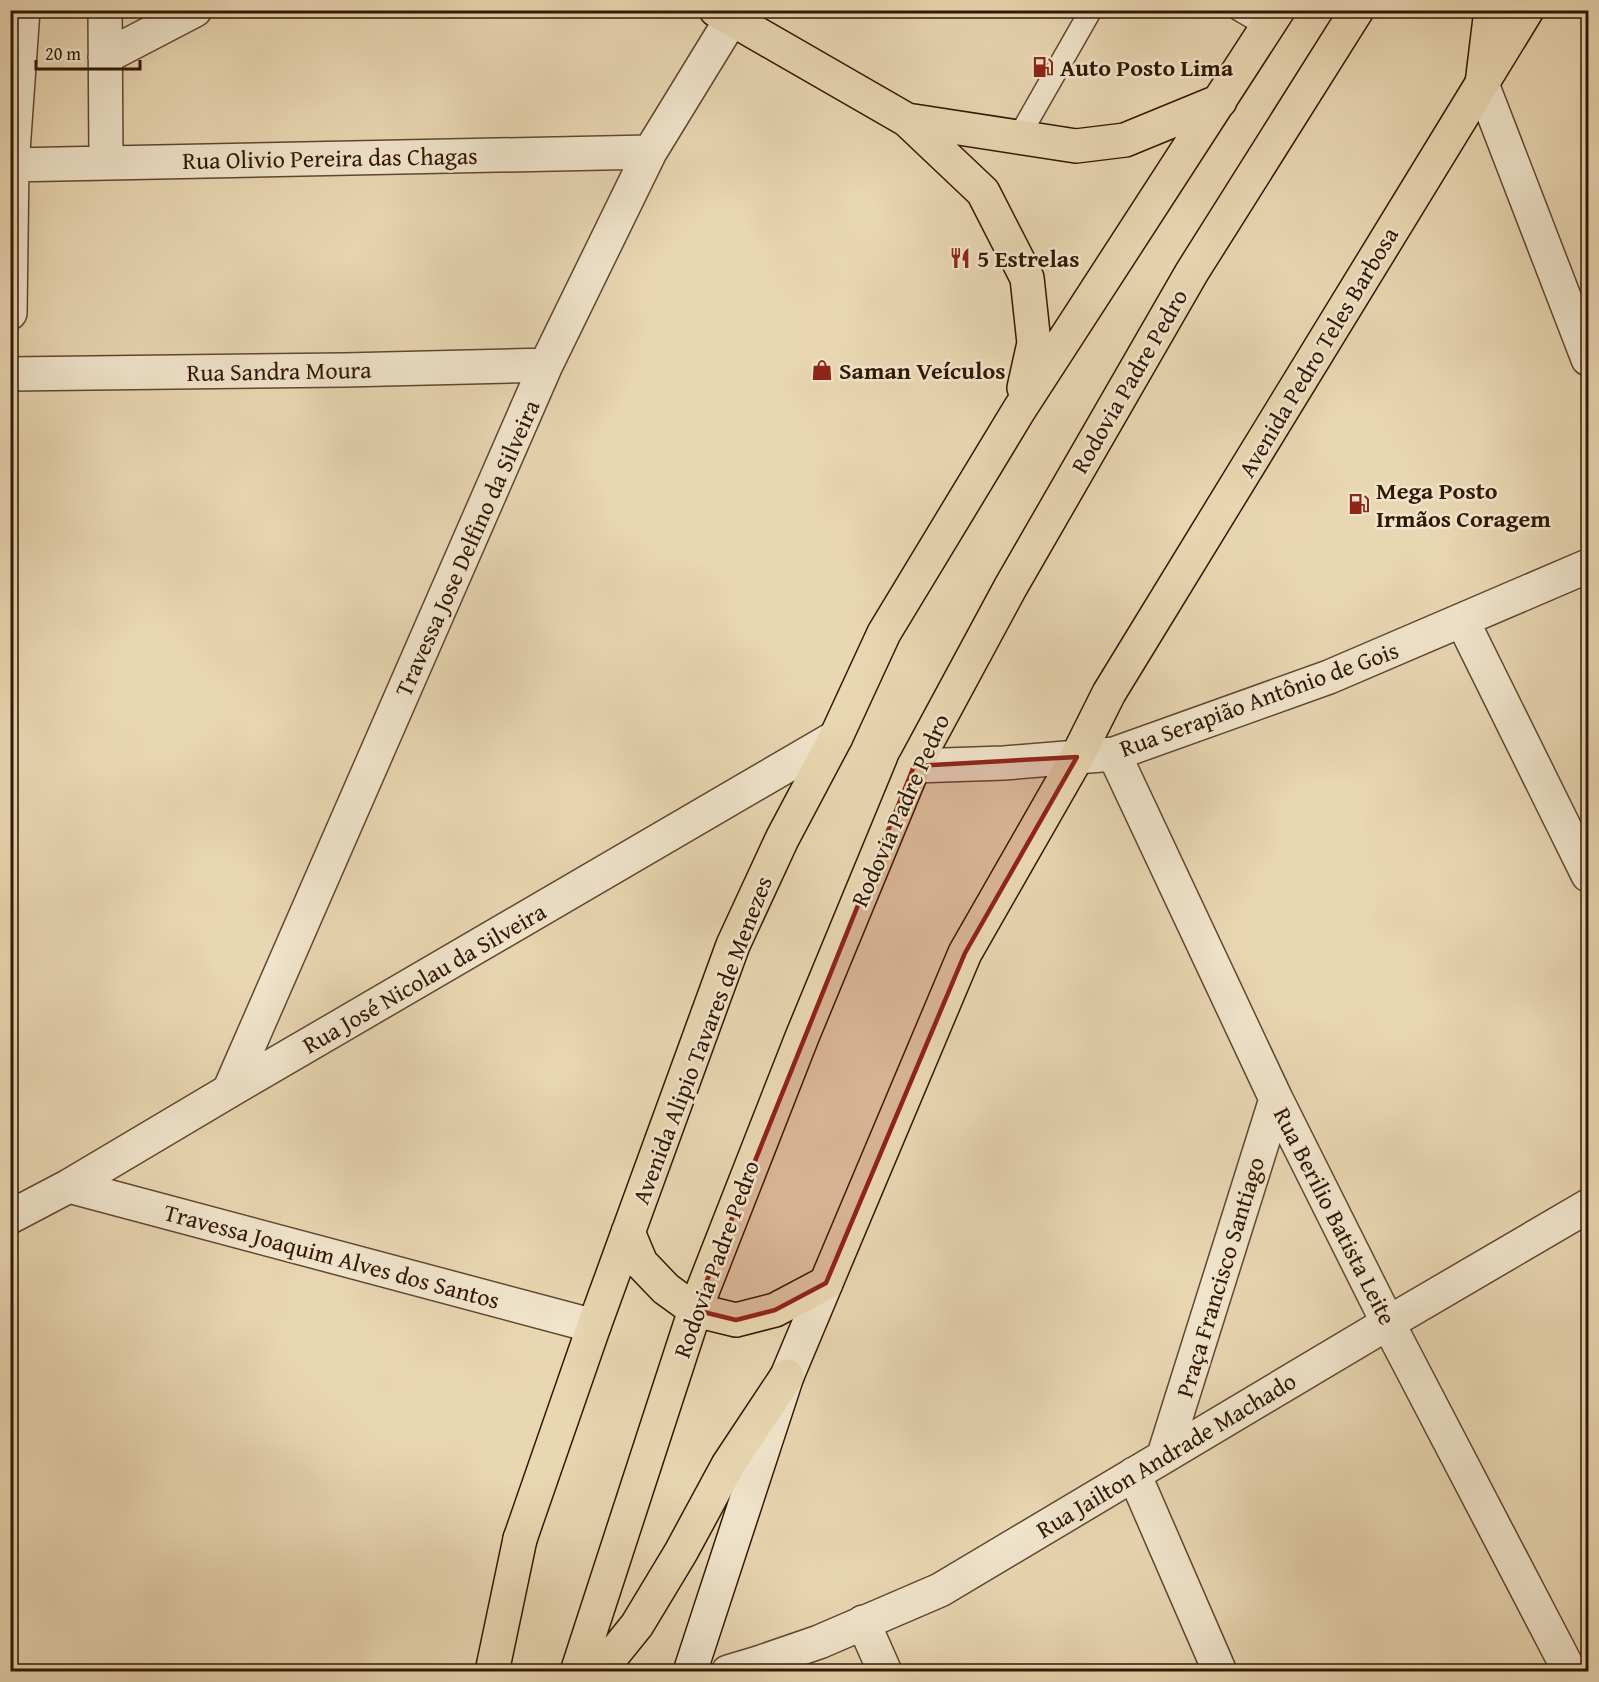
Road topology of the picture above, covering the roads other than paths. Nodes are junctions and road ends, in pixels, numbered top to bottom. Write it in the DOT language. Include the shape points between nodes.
graph roads {
  1 [pos="23,10"];
  2 [pos="105,10"];
  3 [pos="195,10"];
  4 [pos="1091,10"];
  5 [pos="1239,10"];
  6 [pos="1357,10"];
  7 [pos="1491,10"];
  8 [pos="1527,10"];
  9 [pos="728,13"];
  10 [pos="1273,19"];
  11 [pos="105,57"];
  12 [pos="1482,84"];
  13 [pos="1220,101"];
  14 [pos="907,120"];
  15 [pos="1018,138"];
  16 [pos="650,152"];
  17 [pos="106,163"];
  18 [pos="11,165"];
  19 [pos="10,313"];
  20 [pos="1588,359"];
  21 [pos="546,365"];
  22 [pos="10,374"];
  23 [pos="1019,410"];
  24 [pos="1588,566"];
  25 [pos="1462,620"];
  26 [pos="836,737"];
  27 [pos="1114,754"];
  28 [pos="1077,757"];
  29 [pos="914,766"];
  30 [pos="1588,875"];
  31 [pos="229,1091"];
  32 [pos="1276,1099"];
  33 [pos="69,1186"];
  34 [pos="1588,1206"];
  35 [pos="10,1217"];
  36 [pos="628,1232"];
  37 [pos="826,1282"];
  38 [pos="695,1310"];
  39 [pos="1388,1323"];
  40 [pos="594,1326"];
  41 [pos="787,1376"];
  42 [pos="1164,1455"];
  43 [pos="1134,1474"];
  44 [pos="520,1539"];
  45 [pos="863,1622"];
  46 [pos="476,1671"];
  47 [pos="492,1671"];
  48 [pos="577,1671"];
  49 [pos="599,1671"];
  50 [pos="690,1671"];
  51 [pos="728,1671"];
  52 [pos="885,1671"];
  53 [pos="1220,1671"];
  54 [pos="1570,1671"];
  1 -- 18 [label="street"];
  2 -- 11 [label="street"];
  3 -- 11 [label="street"];
  4 -- 15 [label="lane"];
  5 -- 10 [label="lane"];
  6 -- 29 [label="main road, Rodovia Padre Pedro" via="1191,272 1010,588"];
  7 -- 12 [label="main road"];
  8 -- 12 [label="main road, Avenida Pedro Teles Barbosa"];
  9 -- 14 [label="main road"];
  9 -- 16 [label="street, Travessa Jose Delfino da Silveira"];
  10 -- 13 [label="main road"];
  11 -- 17 [label="street"];
  12 -- 20 [label="street"];
  12 -- 28 [label="main road, Avenida Pedro Teles Barbosa" via="1109,693"];
  13 -- 15 [label="main road" via="1125,140 1076,146"];
  13 -- 23 [label="main road"];
  14 -- 15 [label="main road"];
  14 -- 23 [label="main road" via="983,192 1027,278 1034,343"];
  16 -- 17 [label="street, Rua Olivio Pereira das Chagas"];
  16 -- 21 [label="street, Travessa Jose Delfino da Silveira"];
  17 -- 18 [label="street, Rua Olivio Pereira das Chagas"];
  18 -- 19 [label="street"];
  21 -- 22 [label="street, Rua Sandra Moura"];
  21 -- 31 [label="street, Travessa Jose Delfino da Silveira"];
  23 -- 26 [label="main road, Avenida Alipio Tavares de Menezes" via="884,633"];
  24 -- 25 [label="street, Rua Serapião Antônio de Gois"];
  25 -- 27 [label="street, Rua Serapião Antônio de Gois" via="1329,677"];
  25 -- 30 [label="street"];
  26 -- 31 [label="street, Rua José Nicolau da Silveira"];
  26 -- 36 [label="main road, Avenida Alipio Tavares de Menezes" via="782,839 733,945"];
  27 -- 28 [label="street, Rua Serapião Antônio de Gois"];
  27 -- 32 [label="street, Rua Berilio Batista Leite"];
  28 -- 29 [label="street, Rua Serapião Antônio de Gois"];
  28 -- 37 [label="main road" via="965,953"];
  29 -- 38 [label="main road, Rodovia Padre Pedro"];
  31 -- 33 [label="street, Rua José Nicolau da Silveira"];
  32 -- 39 [label="street, Rua Berilio Batista Leite"];
  32 -- 42 [label="street, Praça Francisco Santiago"];
  33 -- 35 [label="street, Rua José Nicolau da Silveira"];
  33 -- 40 [label="street, Travessa Joaquim Alves dos Santos"];
  34 -- 39 [label="street, Rua Jailton Andrade Machado"];
  36 -- 38 [label="main road" via="641,1263 666,1289"];
  36 -- 40 [label="main road, Avenida Alipio Tavares de Menezes"];
  37 -- 38 [label="main road" via="775,1310 736,1320"];
  37 -- 41 [label="street"];
  38 -- 48 [label="main road, Rodovia Padre Pedro"];
  39 -- 42 [label="street, Rua Jailton Andrade Machado"];
  39 -- 54 [label="street, Rua Berilio Batista Leite"];
  40 -- 44 [label="main road, Avenida Alipio Tavares de Menezes"];
  41 -- 49 [label="main road" via="728,1465 637,1625"];
  41 -- 50 [label="street"];
  42 -- 43 [label="street, Rua Jailton Andrade Machado"];
  43 -- 45 [label="street, Rua Jailton Andrade Machado" via="940,1590"];
  43 -- 53 [label="street"];
  44 -- 46 [label="street, Avenida Alipio Tavares de Menezes"];
  44 -- 47 [label="main road"];
  45 -- 51 [label="street, Rua Jailton Andrade Machado" via="819,1642"];
  45 -- 52 [label="street"];
}
